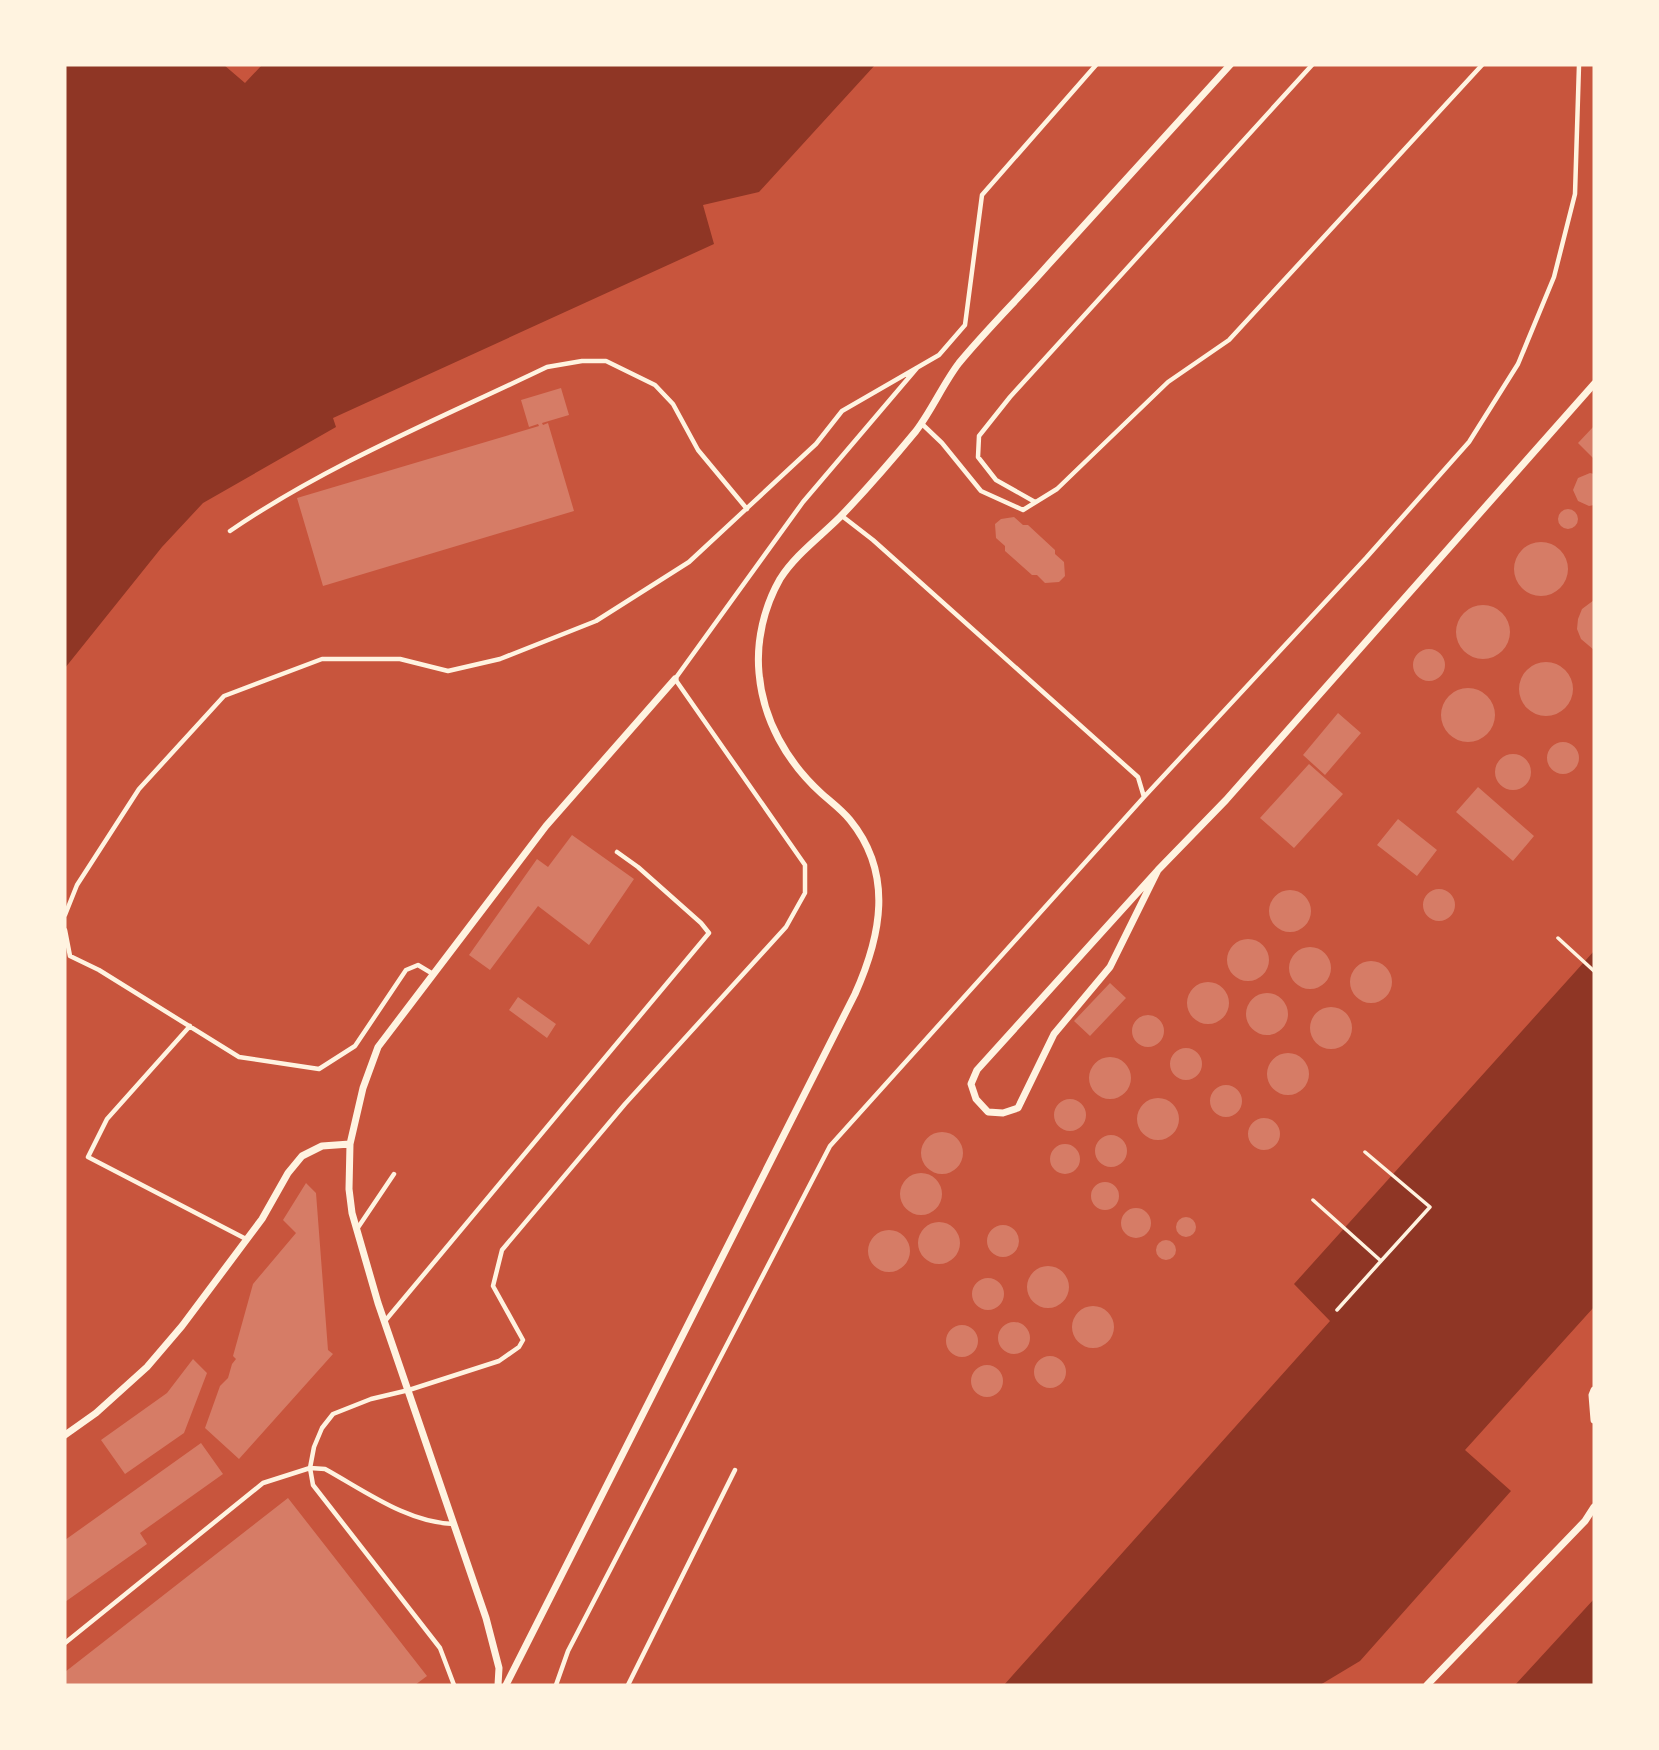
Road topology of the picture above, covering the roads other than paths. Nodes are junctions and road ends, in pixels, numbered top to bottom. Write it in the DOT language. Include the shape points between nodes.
graph roads {
  1 [pos="1096,65"];
  2 [pos="1230,65"];
  3 [pos="1312,65"];
  4 [pos="1482,65"];
  5 [pos="1579,65"];
  6 [pos="917,368"];
  7 [pos="1594,384"];
  8 [pos="921,423"];
  9 [pos="1035,502"];
  10 [pos="747,509"];
  11 [pos="841,515"];
  12 [pos="230,531"];
  13 [pos="675,679"];
  14 [pos="1143,797"];
  15 [pos="617,852"];
  16 [pos="1158,870"];
  17 [pos="65,915"];
  18 [pos="65,930"];
  19 [pos="433,974"];
  20 [pos="190,1027"];
  21 [pos="349,1144"];
  22 [pos="394,1174"];
  23 [pos="357,1229"];
  24 [pos="246,1239"];
  25 [pos="385,1322"];
  26 [pos="409,1390"];
  27 [pos="1594,1390"];
  28 [pos="1594,1420"];
  29 [pos="65,1436"];
  30 [pos="310,1468"];
  31 [pos="735,1470"];
  32 [pos="1594,1507"];
  33 [pos="455,1524"];
  34 [pos="65,1643"];
  35 [pos="454,1685"];
  36 [pos="498,1685"];
  37 [pos="506,1685"];
  38 [pos="556,1685"];
  39 [pos="628,1685"];
  40 [pos="1427,1685"];
  1 -- 6 [label="lane" via="982,195 965,325 939,355"];
  2 -- 8 [label="street" via="958,364"];
  3 -- 9 [label="lane" via="979,436 978,457 996,480"];
  4 -- 9 [label="lane" via="1229,340 1168,383 1057,489"];
  5 -- 14 [label="lane" via="1575,194 1554,277 1518,364 1469,442"];
  6 -- 10 [label="lane" via="842,411 816,444"];
  6 -- 13 [label="lane" via="803,502"];
  7 -- 16 [label="street" via="1226,800"];
  8 -- 9 [label="lane" via="981,491 1023,510"];
  8 -- 11 [label="street"];
  10 -- 12 [label="lane" via="698,450 674,404 655,384 606,361 582,361 547,367 511,384 331,471"];
  10 -- 17 [label="lane" via="689,562 596,621 500,659 448,671 400,659 322,659 224,696 139,789 76,885"];
  11 -- 14 [label="lane" via="1138,777"];
  11 -- 37 [label="street" via="781,579 763,624 759,676 770,721 789,758 850,820 871,859 878,887 875,944 855,994"];
  13 -- 19 [label="street" via="546,826"];
  13 -- 26 [label="lane" via="805,865 805,893 786,927 625,1104 502,1250 493,1286 523,1340 519,1347 499,1361"];
  14 -- 38 [label="lane" via="830,1146 568,1651"];
  15 -- 25 [label="lane" via="709,933"];
  16 -- 16 [label="street" via="977,1070 971,1084 988,1112 1003,1114 1018,1108 1054,1034 1110,967"];
  18 -- 20 [label="lane" via="70,956"];
  19 -- 20 [label="lane" via="418,965 406,970 355,1046 319,1069 239,1056"];
  19 -- 21 [label="street" via="378,1047"];
  20 -- 24 [label="lane" via="107,1119 88,1157"];
  21 -- 23 [label="street" via="349,1189"];
  21 -- 24 [label="street" via="322,1146 302,1156"];
  22 -- 23 [label="lane"];
  23 -- 25 [label="street"];
  24 -- 29 [label="street" via="148,1367"];
  25 -- 26 [label="street"];
  26 -- 30 [label="lane" via="333,1414 322,1428"];
  26 -- 33 [label="street"];
  27 -- 28 [label="street"];
  30 -- 33 [label="lane" via="326,1469 413,1516"];
  30 -- 34 [label="lane" via="263,1483"];
  30 -- 35 [label="lane" via="313,1485 440,1648"];
  31 -- 39 [label="lane"];
  32 -- 40 [label="street"];
  33 -- 36 [label="street" via="493,1642"];
}
